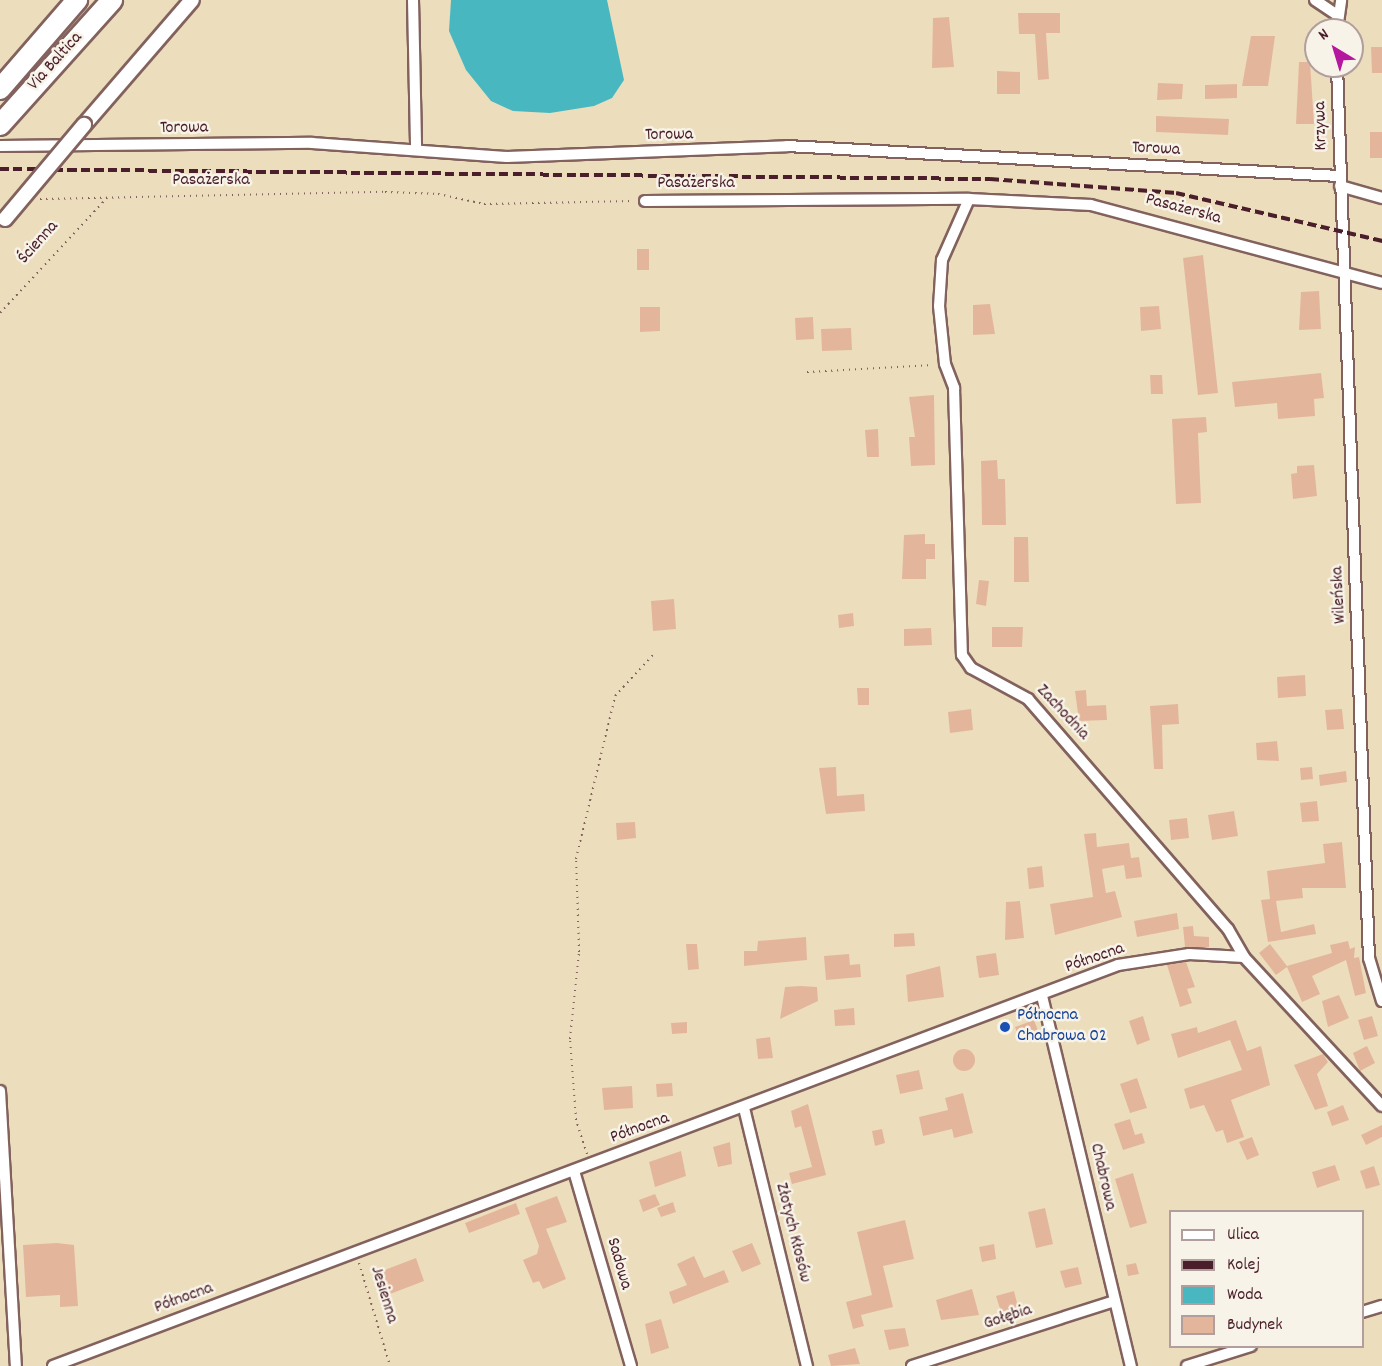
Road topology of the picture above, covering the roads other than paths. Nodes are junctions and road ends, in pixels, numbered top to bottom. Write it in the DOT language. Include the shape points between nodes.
graph roads {
  1 [pos="77,0"];
  2 [pos="112,0"];
  3 [pos="192,0"];
  4 [pos="413,0"];
  5 [pos="1315,0"];
  6 [pos="1341,0"];
  7 [pos="1337,15"];
  8 [pos="1337,78"];
  9 [pos="0,89"];
  10 [pos="2,123"];
  11 [pos="0,146"];
  12 [pos="416,148"];
  13 [pos="1340,181"];
  14 [pos="1382,198"];
  15 [pos="969,199"];
  16 [pos="645,201"];
  17 [pos="2,221"];
  18 [pos="1341,274"];
  19 [pos="1382,283"];
  20 [pos="1244,957"];
  21 [pos="1042,996"];
  22 [pos="1382,1001"];
  23 [pos="0,1091"];
  24 [pos="1382,1106"];
  25 [pos="744,1108"];
  26 [pos="574,1171"];
  27 [pos="1114,1301"];
  28 [pos="1382,1306"];
  29 [pos="1364,1311"];
  30 [pos="1248,1348"];
  31 [pos="16,1366"];
  32 [pos="52,1366"];
  33 [pos="631,1366"];
  34 [pos="807,1366"];
  35 [pos="912,1366"];
  36 [pos="1131,1366"];
  37 [pos="1187,1366"];
  1 -- 9 [label="highway, Via Baltica"];
  2 -- 10 [label="highway, Via Baltica"];
  3 -- 17 [label="street, bridge"];
  4 -- 12 [label="street"];
  5 -- 7 [label="street"];
  6 -- 7 [label="street"];
  8 -- 13 [label="street, Krzywa"];
  11 -- 12 [label="street, Torowa" via="312,143"];
  12 -- 13 [label="street, Torowa" via="507,157 787,146"];
  13 -- 14 [label="street, Torowa"];
  13 -- 18 [label="street, Wileńska"];
  15 -- 16 [label="street, Pasażerska"];
  15 -- 18 [label="street, Pasażerska" via="1091,205"];
  15 -- 20 [label="street, Zachodnia" via="942,260 945,364 954,388 962,655 970,668 1028,699 1228,929"];
  18 -- 19 [label="street, Pasażerska"];
  18 -- 22 [label="street, Wileńska" via="1369,958"];
  20 -- 21 [label="street, Północna" via="1189,954 1118,965"];
  20 -- 24 [label="street, Zachodnia"];
  21 -- 25 [label="street, Północna"];
  21 -- 27 [label="street, Chabrowa"];
  23 -- 31 [label="street"];
  25 -- 26 [label="street, Północna"];
  25 -- 34 [label="street, Złotych Kłosów"];
  26 -- 32 [label="street, Północna"];
  26 -- 33 [label="street, Sadowa"];
  27 -- 35 [label="street, Gołębia"];
  27 -- 36 [label="street, Chabrowa"];
  28 -- 29 [label="street"];
  30 -- 37 [label="street"];
}
